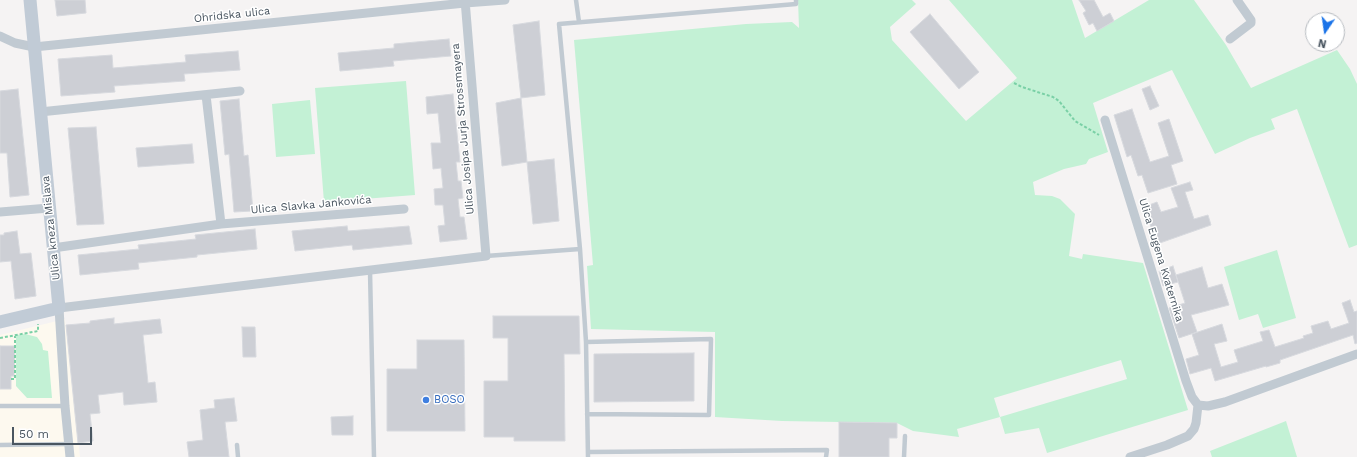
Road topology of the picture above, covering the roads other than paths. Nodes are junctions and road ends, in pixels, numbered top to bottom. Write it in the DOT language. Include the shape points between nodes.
graph roads {
  1 [pos="30,0"];
  2 [pos="504,0"];
  3 [pos="576,0"];
  4 [pos="796,0"];
  5 [pos="1237,0"];
  6 [pos="465,1"];
  7 [pos="579,22"];
  8 [pos="0,36"];
  9 [pos="1230,39"];
  10 [pos="34,48"];
  11 [pos="240,91"];
  12 [pos="206,94"];
  13 [pos="40,112"];
  14 [pos="1105,120"];
  15 [pos="49,208"];
  16 [pos="404,209"];
  17 [pos="0,212"];
  18 [pos="221,224"];
  19 [pos="53,248"];
  20 [pos="580,249"];
  21 [pos="486,256"];
  22 [pos="370,271"];
  23 [pos="59,308"];
  24 [pos="0,322"];
  25 [pos="586,342"];
  26 [pos="1357,354"];
  27 [pos="1198,405"];
  28 [pos="0,406"];
  29 [pos="65,406"];
  30 [pos="587,414"];
  31 [pos="905,436"];
  32 [pos="68,444"];
  33 [pos="0,445"];
  34 [pos="237,445"];
  35 [pos="588,454"];
  36 [pos="70,457"];
  37 [pos="238,457"];
  38 [pos="374,457"];
  39 [pos="826,457"];
  40 [pos="904,457"];
  41 [pos="1130,457"];
  1 -- 10 [label="main road, Ulica kneza Mislava"];
  2 -- 6 [label="street, Ohridska ulica"];
  3 -- 7 [label="lane"];
  4 -- 7 [label="lane" via="796,4"];
  5 -- 9 [label="street" via="1252,23"];
  6 -- 10 [label="street, Ohridska ulica"];
  6 -- 21 [label="street, Ulica Josipa Jurja Strossmayera"];
  7 -- 20 [label="lane" via="559,24"];
  8 -- 10 [label="street, Ohridska ulica" via="14,44"];
  10 -- 13 [label="main road, Ulica kneza Mislava"];
  11 -- 12 [label="street"];
  12 -- 13 [label="street"];
  12 -- 18 [label="street"];
  13 -- 15 [label="main road, Ulica kneza Mislava"];
  14 -- 27 [label="street, Ulica Eugena Kvaternika" via="1186,381"];
  15 -- 17 [label="street"];
  15 -- 19 [label="main road, Ulica kneza Mislava"];
  16 -- 18 [label="street, Ulica Slavka Jankovića"];
  18 -- 19 [label="street, Ulica Slavka Jankovića"];
  19 -- 23 [label="main road, Ulica kneza Mislava"];
  20 -- 21 [label="lane"];
  20 -- 25 [label="lane"];
  21 -- 22 [label="street"];
  22 -- 23 [label="street"];
  22 -- 38 [label="lane"];
  23 -- 24 [label="main road"];
  23 -- 29 [label="street, Ulica kneza Mislava"];
  25 -- 30 [label="lane"];
  25 -- 30 [label="lane" via="711,339 709,415"];
  26 -- 27 [label="street" via="1225,402 1208,406"];
  27 -- 41 [label="street" via="1196,423 1188,436"];
  28 -- 29 [label="lane"];
  29 -- 32 [label="street, Ulica kneza Mislava"];
  30 -- 35 [label="lane"];
  31 -- 40 [label="lane"];
  32 -- 33 [label="lane"];
  32 -- 36 [label="street, Ulica kneza Mislava"];
  34 -- 37 [label="lane"];
  35 -- 39 [label="lane" via="827,450"];
}
